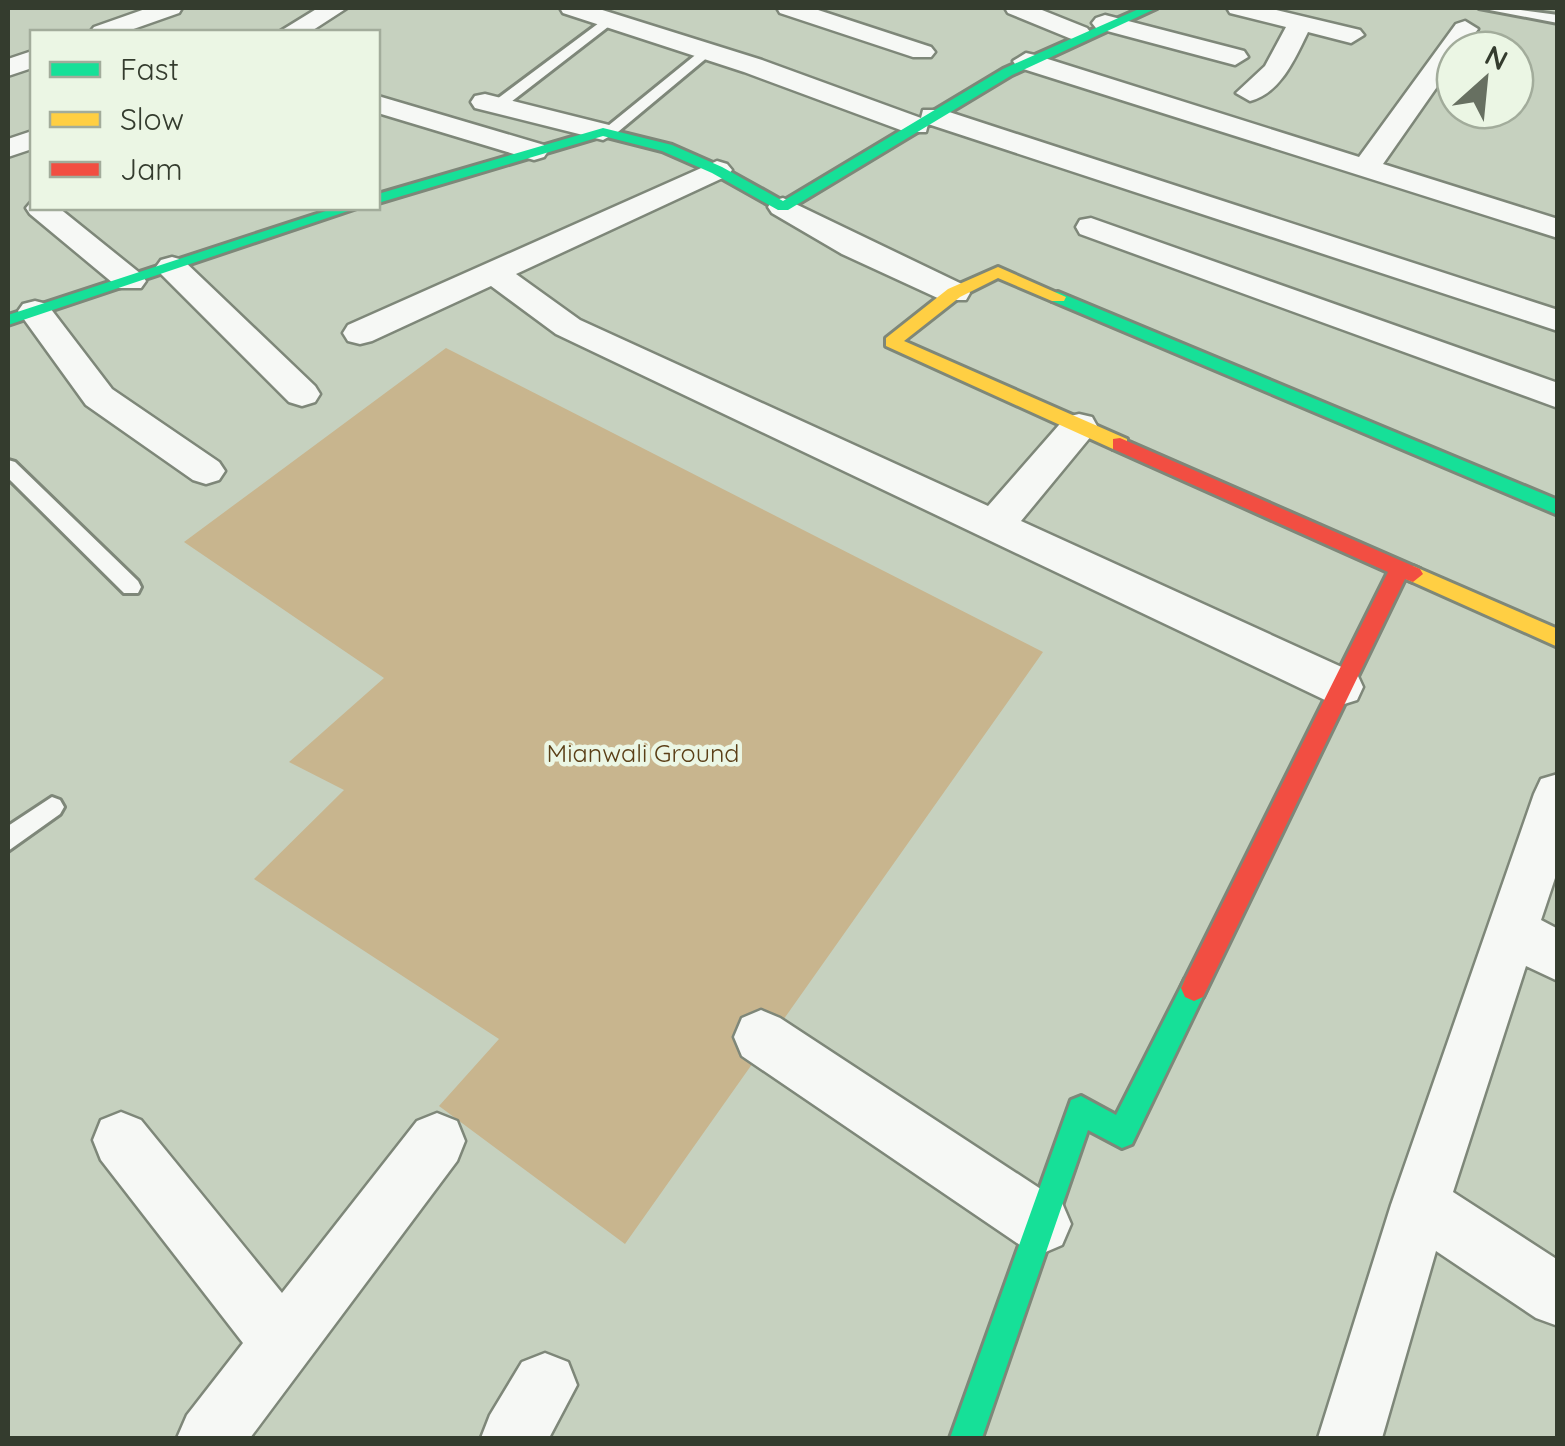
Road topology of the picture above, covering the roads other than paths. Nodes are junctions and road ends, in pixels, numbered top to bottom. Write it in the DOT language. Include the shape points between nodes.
graph roads {
  1 [pos="170,8"];
  2 [pos="334,8"];
  3 [pos="572,8"];
  4 [pos="789,8"];
  5 [pos="1017,8"];
  6 [pos="1152,8"];
  7 [pos="1239,8"];
  8 [pos="1485,8"];
  9 [pos="1558,19"];
  10 [pos="611,20"];
  11 [pos="1105,23"];
  12 [pos="1300,23"];
  13 [pos="1465,29"];
  14 [pos="109,30"];
  15 [pos="296,30"];
  16 [pos="1078,33"];
  17 [pos="1350,35"];
  18 [pos="709,51"];
  19 [pos="922,52"];
  20 [pos="1235,57"];
  21 [pos="1026,60"];
  22 [pos="1250,93"];
  23 [pos="492,104"];
  24 [pos="380,105"];
  25 [pos="925,121"];
  26 [pos="605,132"];
  27 [pos="534,151"];
  28 [pos="1366,168"];
  29 [pos="717,170"];
  30 [pos="380,198"];
  31 [pos="782,208"];
  32 [pos="44,210"];
  33 [pos="333,210"];
  34 [pos="1091,227"];
  35 [pos="1558,229"];
  36 [pos="172,267"];
  37 [pos="493,272"];
  38 [pos="130,281"];
  39 [pos="954,293"];
  40 [pos="21,315"];
  41 [pos="1558,321"];
  42 [pos="360,333"];
  43 [pos="302,394"];
  44 [pos="1558,396"];
  45 [pos="1079,426"];
  46 [pos="8,467"];
  47 [pos="206,471"];
  48 [pos="1557,508"];
  49 [pos="994,526"];
  50 [pos="1400,569"];
  51 [pos="131,587"];
  52 [pos="1558,640"];
  53 [pos="1341,687"];
  54 [pos="1558,794"];
  55 [pos="52,807"];
  56 [pos="8,840"];
  57 [pos="1535,944"];
  58 [pos="762,1037"];
  59 [pos="120,1140"];
  60 [pos="438,1141"];
  61 [pos="1420,1205"];
  62 [pos="1041,1224"];
  63 [pos="1558,1296"];
  64 [pos="283,1343"];
  65 [pos="545,1385"];
  66 [pos="210,1438"];
  67 [pos="514,1438"];
  68 [pos="966,1438"];
  69 [pos="1350,1438"];
  1 -- 14 [label="street"];
  2 -- 15 [label="street"];
  3 -- 10 [label="street"];
  4 -- 19 [label="street"];
  5 -- 16 [label="street"];
  6 -- 11 [label="street"];
  7 -- 12 [label="street"];
  8 -- 9 [label="lane"];
  10 -- 18 [label="street"];
  10 -- 23 [label="lane"];
  11 -- 16 [label="street"];
  11 -- 20 [label="street"];
  12 -- 17 [label="street"];
  12 -- 22 [label="street" via="1276,70"];
  13 -- 28 [label="street"];
  16 -- 21 [label="street"];
  18 -- 25 [label="street"];
  18 -- 26 [label="lane"];
  21 -- 25 [label="street"];
  21 -- 28 [label="street"];
  23 -- 26 [label="street"];
  24 -- 27 [label="street"];
  25 -- 31 [label="street"];
  25 -- 41 [label="street"];
  26 -- 27 [label="street"];
  26 -- 29 [label="street"];
  27 -- 30 [label="street"];
  28 -- 35 [label="street"];
  29 -- 31 [label="street"];
  29 -- 37 [label="street"];
  31 -- 39 [label="street"];
  32 -- 38 [label="street"];
  33 -- 36 [label="street"];
  34 -- 44 [label="street"];
  36 -- 38 [label="street"];
  36 -- 43 [label="street"];
  37 -- 42 [label="street"];
  37 -- 49 [label="street" via="568,327"];
  38 -- 40 [label="street"];
  39 -- 45 [label="street" via="892,342"];
  39 -- 48 [label="street" via="998,272"];
  40 -- 47 [label="street" via="99,396"];
  45 -- 49 [label="street"];
  45 -- 50 [label="street"];
  46 -- 51 [label="lane"];
  49 -- 53 [label="street"];
  50 -- 52 [label="street"];
  50 -- 53 [label="street"];
  53 -- 62 [label="street" via="1122,1134 1081,1110"];
  54 -- 57 [label="street"];
  55 -- 56 [label="lane"];
  57 -- 61 [label="street"];
  58 -- 62 [label="street"];
  59 -- 64 [label="street"];
  60 -- 64 [label="street"];
  61 -- 63 [label="street"];
  61 -- 69 [label="street"];
  62 -- 68 [label="street"];
  64 -- 66 [label="street"];
  65 -- 67 [label="street"];
}
